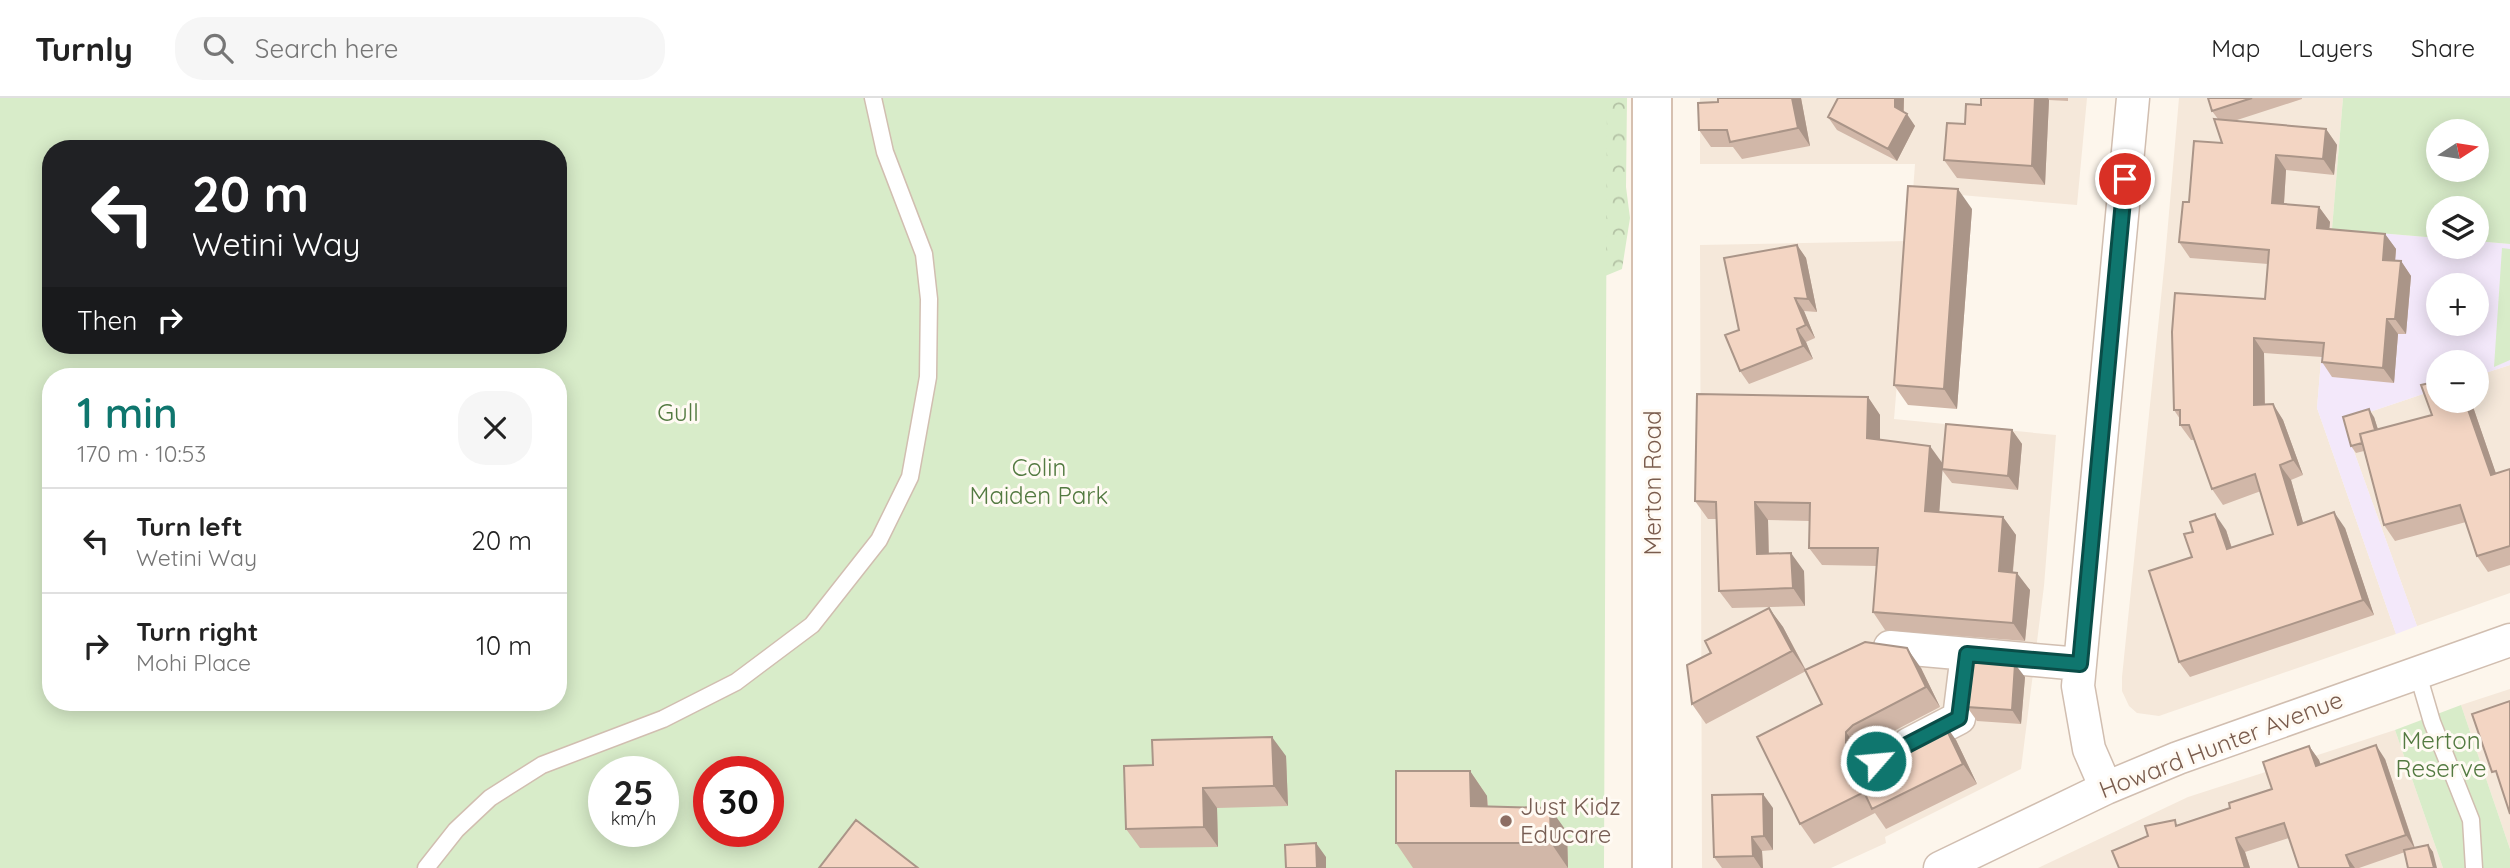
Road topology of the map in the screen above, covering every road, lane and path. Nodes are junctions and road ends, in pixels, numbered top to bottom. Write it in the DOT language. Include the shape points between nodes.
graph roads {
  1 [pos="873,98"];
  2 [pos="1653,98"];
  3 [pos="2133,98"];
  4 [pos="2510,640"];
  5 [pos="1890,647"];
  6 [pos="1967,654"];
  7 [pos="2080,664"];
  8 [pos="2417,671"];
  9 [pos="1888,755"];
  10 [pos="2106,788"];
  11 [pos="426,868"];
  12 [pos="1652,868"];
  13 [pos="1940,868"];
  14 [pos="2474,868"];
  1 -- 11 [label="lane" via="885,152 924,254 929,299 928,377 910,477 879,540 812,625 736,682 663,719 542,765 490,798 456,830"];
  2 -- 12 [label="main road, Merton Road"];
  3 -- 7 [label="street"];
  4 -- 8 [label="street, Howard Hunter Avenue"];
  5 -- 6 [label="street"];
  6 -- 7 [label="street"];
  6 -- 9 [label="street" via="1959,718"];
  7 -- 10 [label="street" via="2081,714 2089,749"];
  8 -- 10 [label="street, Howard Hunter Avenue"];
  8 -- 14 [label="lane" via="2432,722 2472,820"];
  10 -- 13 [label="street, Howard Hunter Avenue"];
}
